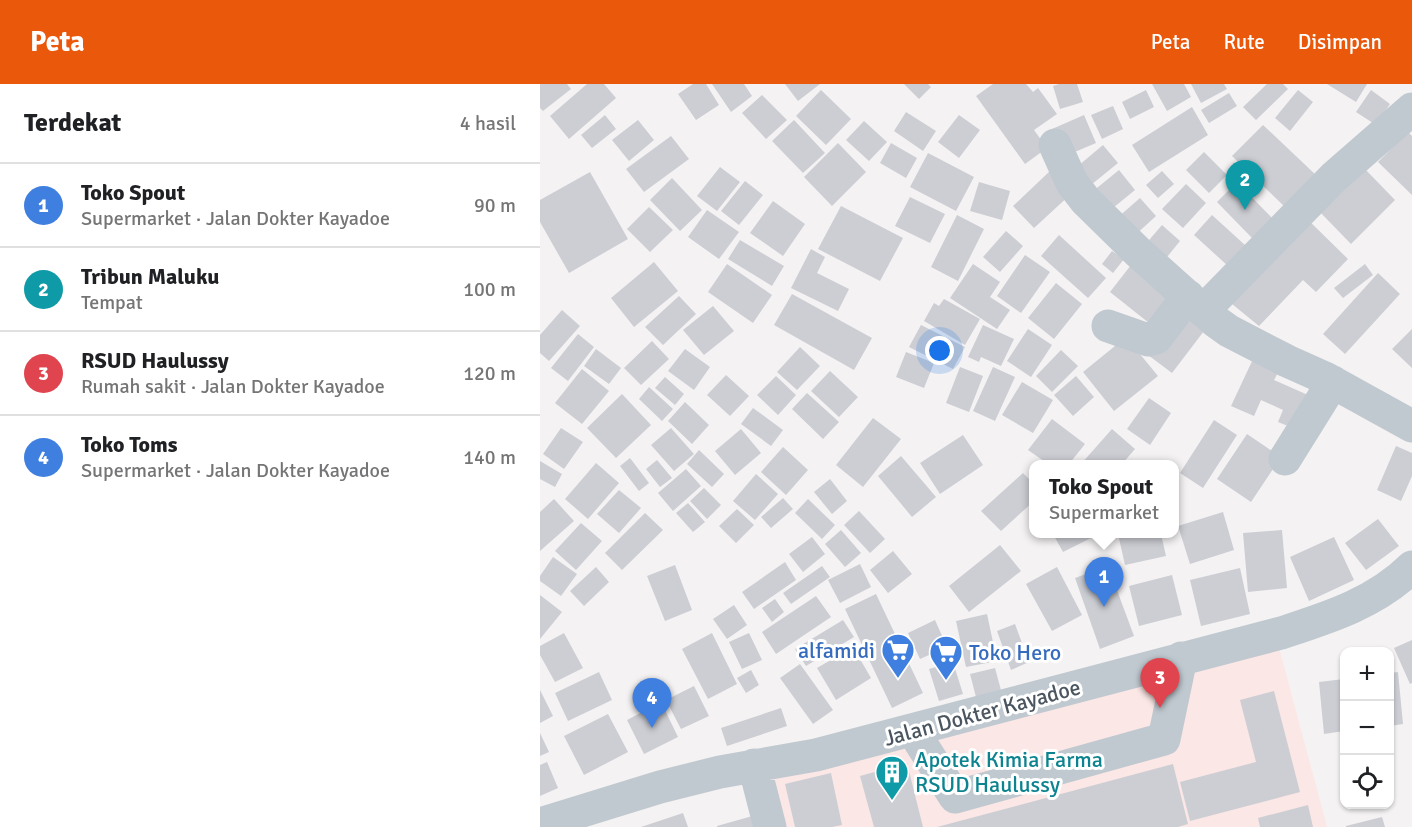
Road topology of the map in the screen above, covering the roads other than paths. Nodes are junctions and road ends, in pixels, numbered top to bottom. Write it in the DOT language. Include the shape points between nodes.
graph roads {
  1 [pos="1412,109"];
  2 [pos="1055,145"];
  3 [pos="1195,304"];
  4 [pos="1108,326"];
  5 [pos="1333,382"];
  6 [pos="1412,426"];
  7 [pos="1285,459"];
  8 [pos="1412,567"];
  9 [pos="1181,658"];
  10 [pos="913,731"];
  11 [pos="754,765"];
  12 [pos="540,824"];
  13 [pos="770,827"];
  1 -- 3 [label="street"];
  2 -- 3 [label="street" via="1072,183 1086,201"];
  3 -- 4 [label="street" via="1153,340"];
  3 -- 5 [label="street" via="1230,331"];
  5 -- 6 [label="street"];
  5 -- 7 [label="street"];
  8 -- 9 [label="street, Jalan Dokter Kayadoe" via="1375,595 1328,618"];
  9 -- 10 [label="street, Jalan Dokter Kayadoe"];
  9 -- 10 [label="street" via="1164,739 966,794 955,796"];
  10 -- 11 [label="street, Jalan Dokter Kayadoe" via="816,755"];
  11 -- 12 [label="street, Jalan Dokter Kayadoe" via="660,787"];
  11 -- 13 [label="street"];
}
